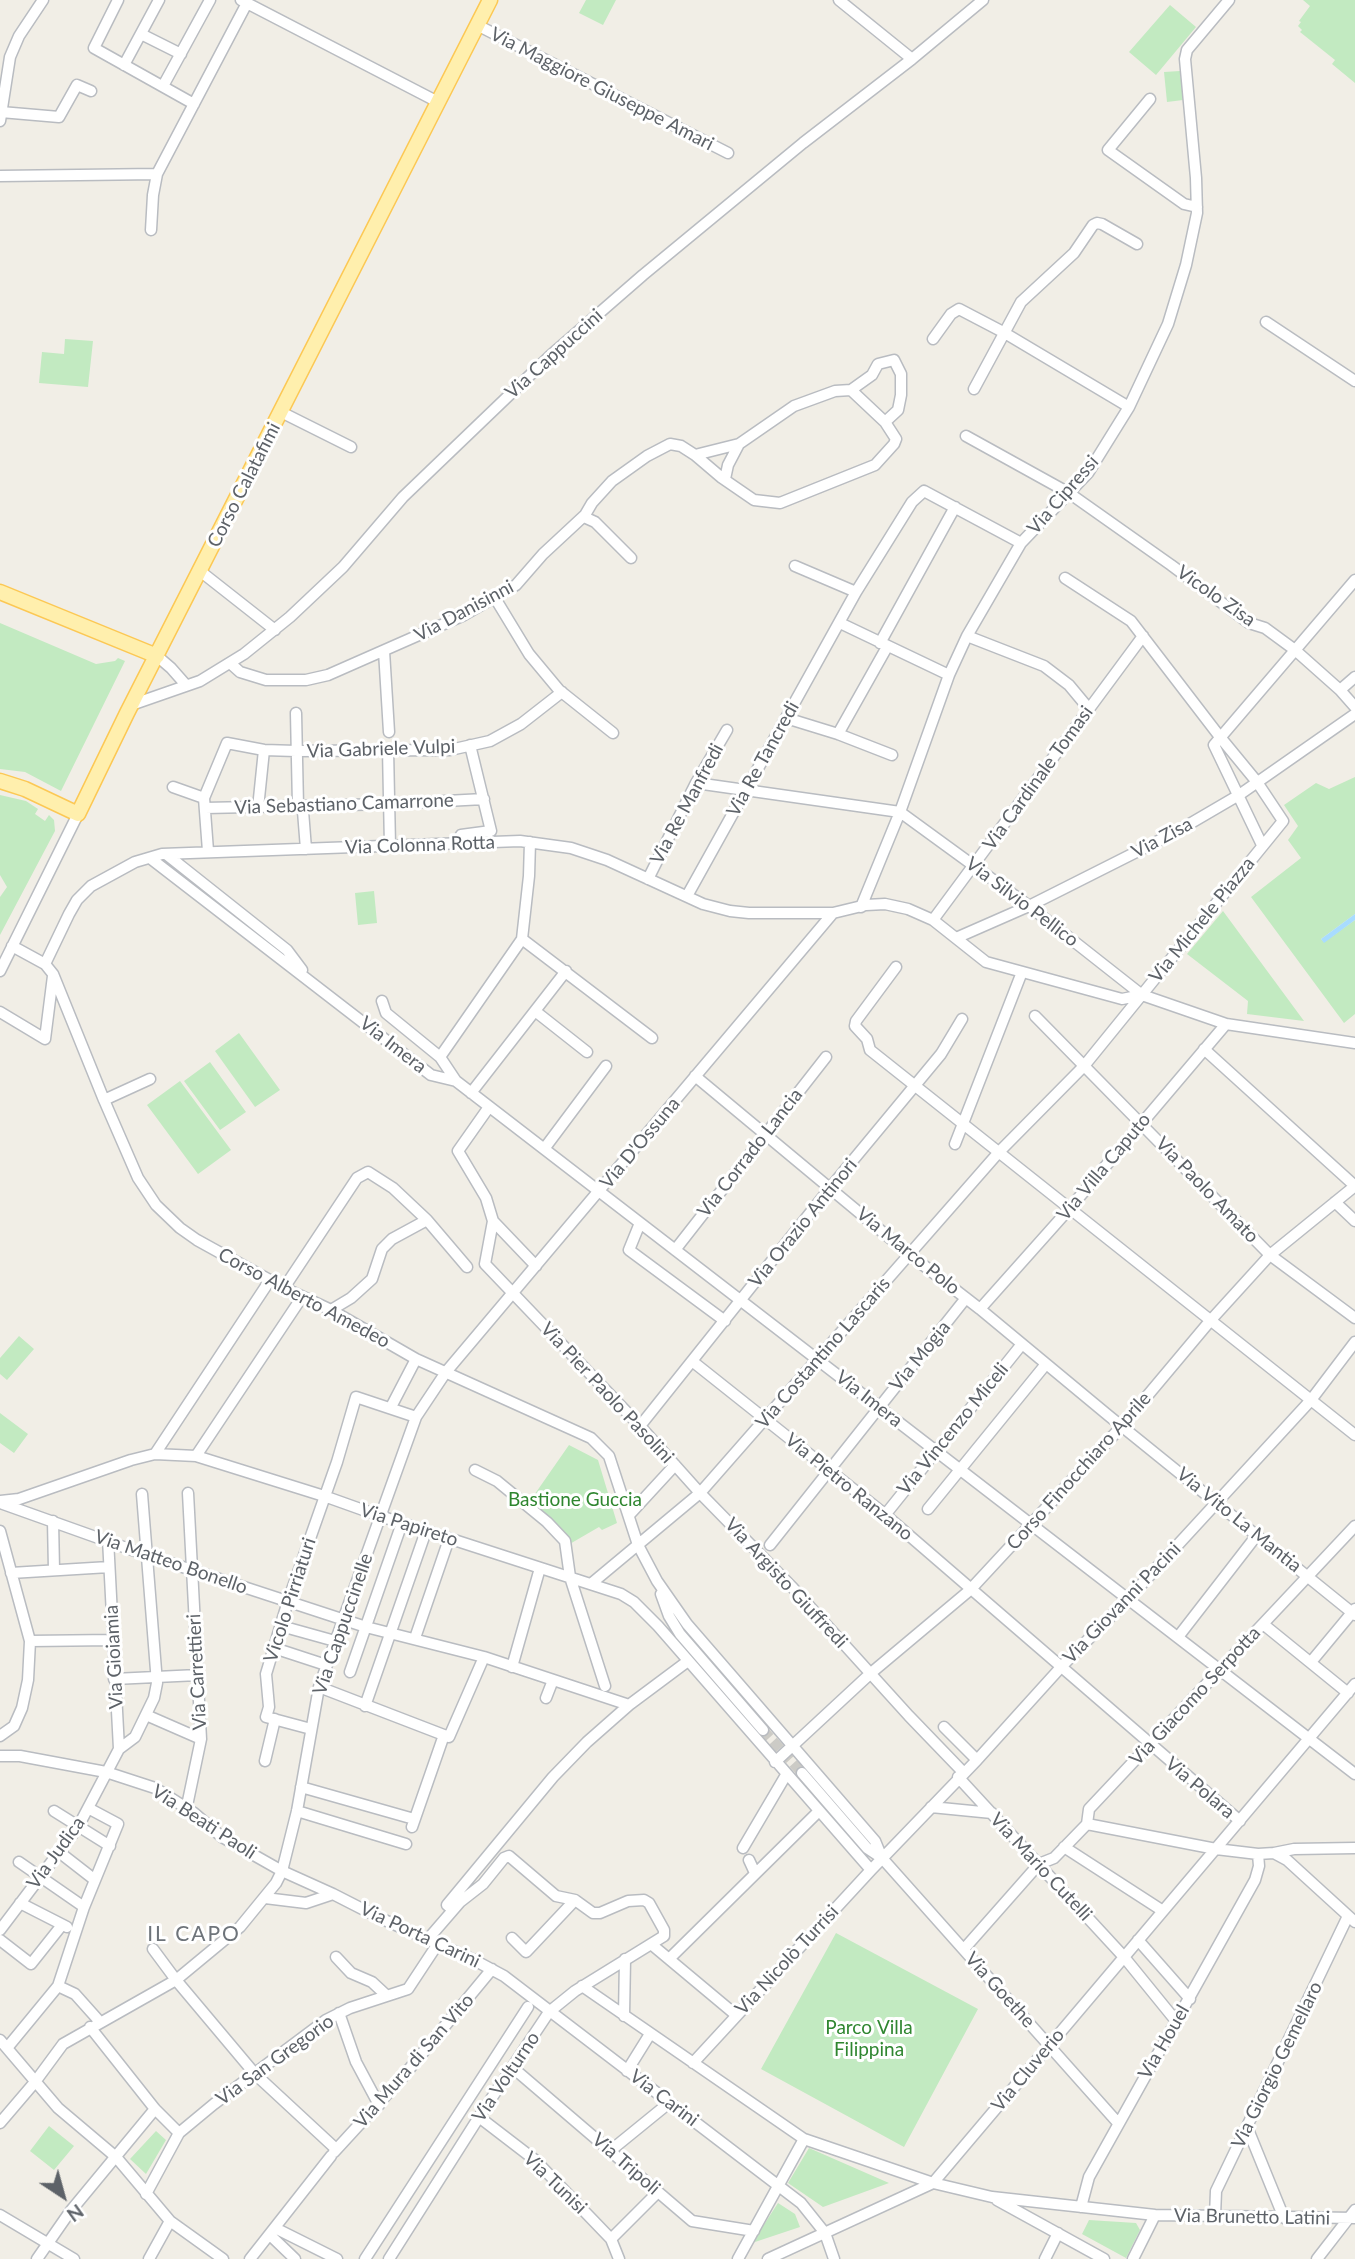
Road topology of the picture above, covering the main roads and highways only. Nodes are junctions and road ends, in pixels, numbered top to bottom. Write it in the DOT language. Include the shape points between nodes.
graph roads {
  1 [pos="490,0"];
  2 [pos="0,592"];
  3 [pos="156,656"];
  4 [pos="0,781"];
  1 -- 3 [label="main road, Corso Calatafimi"];
  2 -- 3 [label="main road"];
  3 -- 4 [label="main road, Corso Calatafimi" via="78,814"];
}
